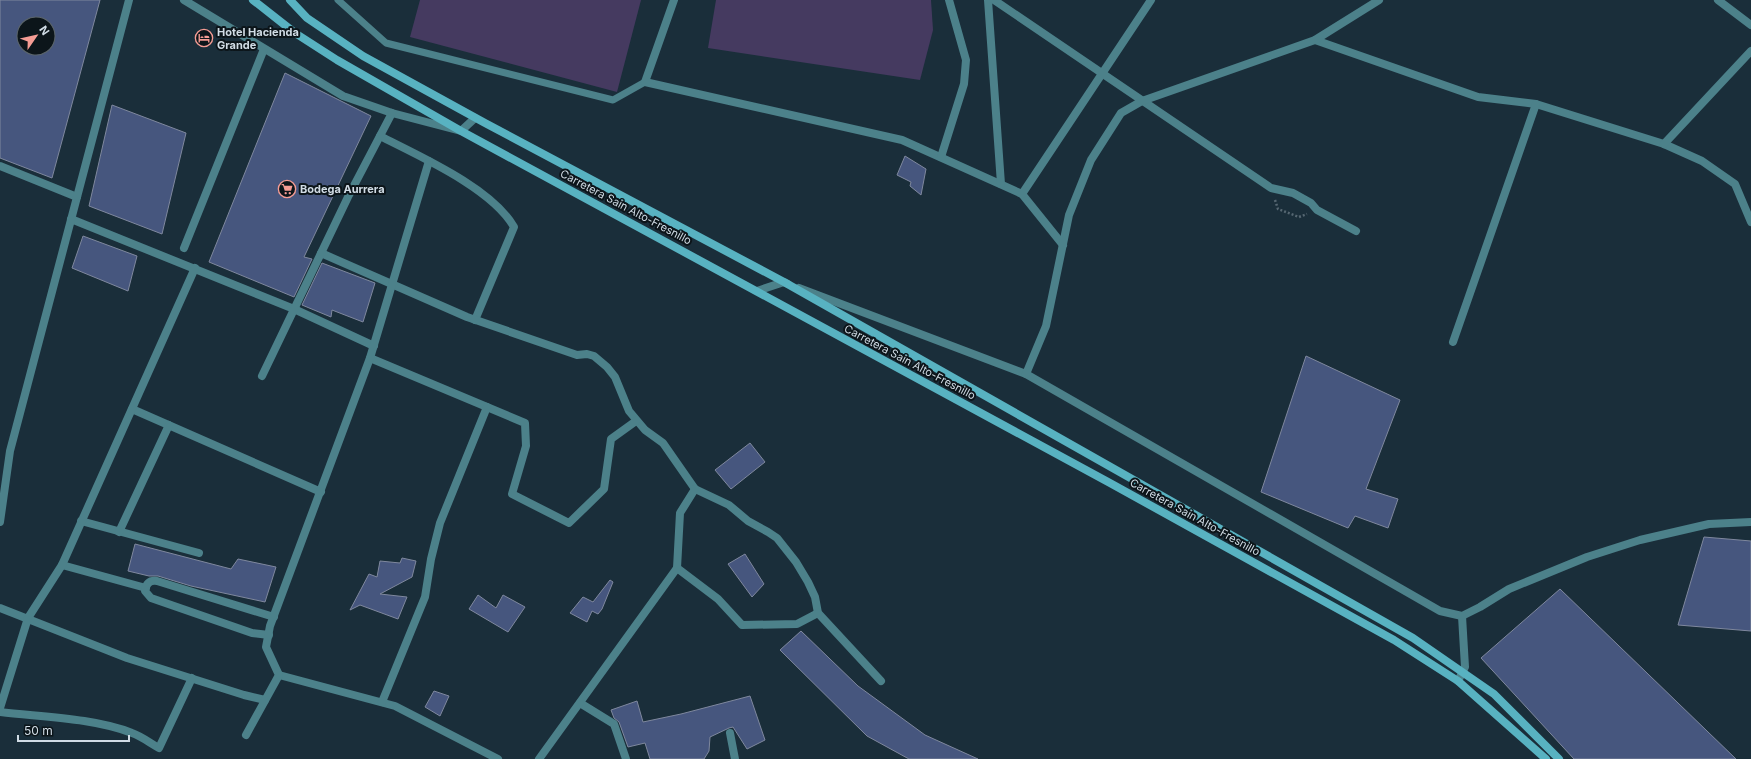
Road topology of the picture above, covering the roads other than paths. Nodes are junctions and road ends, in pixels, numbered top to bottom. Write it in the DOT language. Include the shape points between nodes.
graph roads {
  1 [pos="129,0"];
  2 [pos="184,0"];
  3 [pos="253,0"];
  4 [pos="290,0"];
  5 [pos="338,0"];
  6 [pos="674,0"];
  7 [pos="949,0"];
  8 [pos="988,0"];
  9 [pos="994,0"];
  10 [pos="1151,0"];
  11 [pos="1379,0"];
  12 [pos="1718,0"];
  13 [pos="1751,25"];
  14 [pos="1315,40"];
  15 [pos="264,49"];
  16 [pos="1751,51"];
  17 [pos="1102,74"];
  18 [pos="645,82"];
  19 [pos="1142,101"];
  20 [pos="1536,104"];
  21 [pos="392,113"];
  22 [pos="475,118"];
  23 [pos="461,131"];
  24 [pos="380,136"];
  25 [pos="1664,144"];
  26 [pos="941,157"];
  27 [pos="429,161"];
  28 [pos="0,166"];
  29 [pos="1001,184"];
  30 [pos="1022,194"];
  31 [pos="77,197"];
  32 [pos="71,219"];
  33 [pos="1751,222"];
  34 [pos="1356,231"];
  35 [pos="1063,245"];
  36 [pos="184,248"];
  37 [pos="321,253"];
  38 [pos="195,268"];
  39 [pos="784,282"];
  40 [pos="392,284"];
  41 [pos="757,290"];
  42 [pos="294,309"];
  43 [pos="475,320"];
  44 [pos="1453,342"];
  45 [pos="374,346"];
  46 [pos="370,358"];
  47 [pos="1026,374"];
  48 [pos="262,376"];
  49 [pos="487,407"];
  50 [pos="132,409"];
  51 [pos="636,421"];
  52 [pos="169,425"];
  53 [pos="696,489"];
  54 [pos="321,492"];
  55 [pos="0,522"];
  56 [pos="81,522"];
  57 [pos="1751,522"];
  58 [pos="119,532"];
  59 [pos="199,553"];
  60 [pos="62,565"];
  61 [pos="677,568"];
  62 [pos="146,588"];
  63 [pos="0,608"];
  64 [pos="818,613"];
  65 [pos="1462,616"];
  66 [pos="274,617"];
  67 [pos="28,618"];
  68 [pos="269,635"];
  69 [pos="1463,673"];
  70 [pos="279,675"];
  71 [pos="192,678"];
  72 [pos="881,681"];
  73 [pos="1458,681"];
  74 [pos="265,700"];
  75 [pos="382,702"];
  76 [pos="580,703"];
  77 [pos="0,708"];
  78 [pos="0,712"];
  79 [pos="730,733"];
  80 [pos="246,735"];
  81 [pos="498,759"];
  82 [pos="539,759"];
  83 [pos="626,759"];
  84 [pos="735,759"];
  85 [pos="1546,759"];
  86 [pos="1559,759"];
  1 -- 31 [label="street"];
  2 -- 15 [label="street"];
  3 -- 23 [label="main road, Carretera Sain Alto-Fresnillo" via="295,33 337,60"];
  4 -- 22 [label="main road" via="307,18 363,56"];
  5 -- 18 [label="lane" via="386,42 613,100"];
  6 -- 18 [label="street"];
  7 -- 26 [label="street" via="966,60 964,84"];
  8 -- 29 [label="street"];
  9 -- 17 [label="street"];
  10 -- 17 [label="street"];
  11 -- 14 [label="street"];
  12 -- 13 [label="street"];
  14 -- 19 [label="street"];
  14 -- 20 [label="street" via="1478,97"];
  15 -- 21 [label="street" via="343,96"];
  15 -- 36 [label="street"];
  16 -- 25 [label="street"];
  17 -- 19 [label="street"];
  17 -- 30 [label="street"];
  18 -- 26 [label="street" via="902,140"];
  19 -- 34 [label="street" via="1271,188 1293,192 1317,210"];
  19 -- 35 [label="street" via="1122,113 1091,160 1069,215"];
  20 -- 25 [label="street"];
  20 -- 44 [label="street"];
  21 -- 23 [label="street"];
  21 -- 24 [label="street"];
  22 -- 23 [label="street"];
  22 -- 39 [label="main road"];
  23 -- 41 [label="main road, Carretera Sain Alto-Fresnillo"];
  24 -- 27 [label="street"];
  24 -- 37 [label="street"];
  25 -- 33 [label="street" via="1702,161 1735,184"];
  26 -- 29 [label="street"];
  27 -- 40 [label="street"];
  27 -- 43 [label="street" via="478,189 508,216 514,227"];
  28 -- 31 [label="street"];
  29 -- 30 [label="street"];
  30 -- 35 [label="street"];
  31 -- 32 [label="street"];
  32 -- 38 [label="street"];
  32 -- 55 [label="street" via="10,451"];
  35 -- 47 [label="street" via="1046,326"];
  37 -- 40 [label="street"];
  37 -- 42 [label="street"];
  38 -- 42 [label="street"];
  38 -- 50 [label="street"];
  39 -- 41 [label="street"];
  39 -- 47 [label="street"];
  39 -- 69 [label="main road" via="1413,638"];
  40 -- 43 [label="street"];
  40 -- 45 [label="street"];
  41 -- 73 [label="main road, Carretera Sain Alto-Fresnillo" via="1394,640"];
  42 -- 45 [label="street"];
  42 -- 48 [label="street"];
  43 -- 51 [label="street" via="577,355 594,356 615,377 629,411"];
  45 -- 46 [label="street"];
  46 -- 49 [label="street"];
  46 -- 54 [label="street"];
  47 -- 65 [label="street" via="1440,611"];
  49 -- 51 [label="street" via="525,423 526,446 512,494 569,523 604,489 611,440"];
  49 -- 75 [label="street" via="440,523 425,597"];
  50 -- 52 [label="street"];
  50 -- 56 [label="street"];
  51 -- 53 [label="street" via="663,443"];
  52 -- 54 [label="street"];
  52 -- 58 [label="street"];
  53 -- 61 [label="street" via="680,513"];
  53 -- 64 [label="street" via="729,506 777,538 808,582 815,597"];
  54 -- 66 [label="street"];
  56 -- 58 [label="street"];
  56 -- 60 [label="street"];
  57 -- 65 [label="street" via="1709,524 1640,540 1587,556 1509,589"];
  58 -- 59 [label="street"];
  60 -- 62 [label="street"];
  60 -- 67 [label="street"];
  61 -- 64 [label="street" via="718,599 742,625 797,624"];
  61 -- 76 [label="street"];
  62 -- 66 [label="street" via="148,583 156,581"];
  62 -- 68 [label="street" via="146,594 151,598 252,633"];
  63 -- 67 [label="street"];
  64 -- 72 [label="street"];
  65 -- 69 [label="street" via="1465,660"];
  66 -- 68 [label="street"];
  67 -- 71 [label="street" via="128,658"];
  67 -- 77 [label="street"];
  68 -- 70 [label="street" via="266,647"];
  69 -- 73 [label="street"];
  69 -- 86 [label="main road" via="1494,694"];
  70 -- 74 [label="street"];
  70 -- 75 [label="street"];
  71 -- 74 [label="street"];
  71 -- 78 [label="street" via="159,748 132,733 103,726 76,720"];
  73 -- 85 [label="main road, Carretera Sain Alto-Fresnillo"];
  74 -- 80 [label="street"];
  75 -- 81 [label="street" via="395,706"];
  76 -- 82 [label="street"];
  76 -- 83 [label="street" via="614,724"];
  79 -- 84 [label="street"];
}
